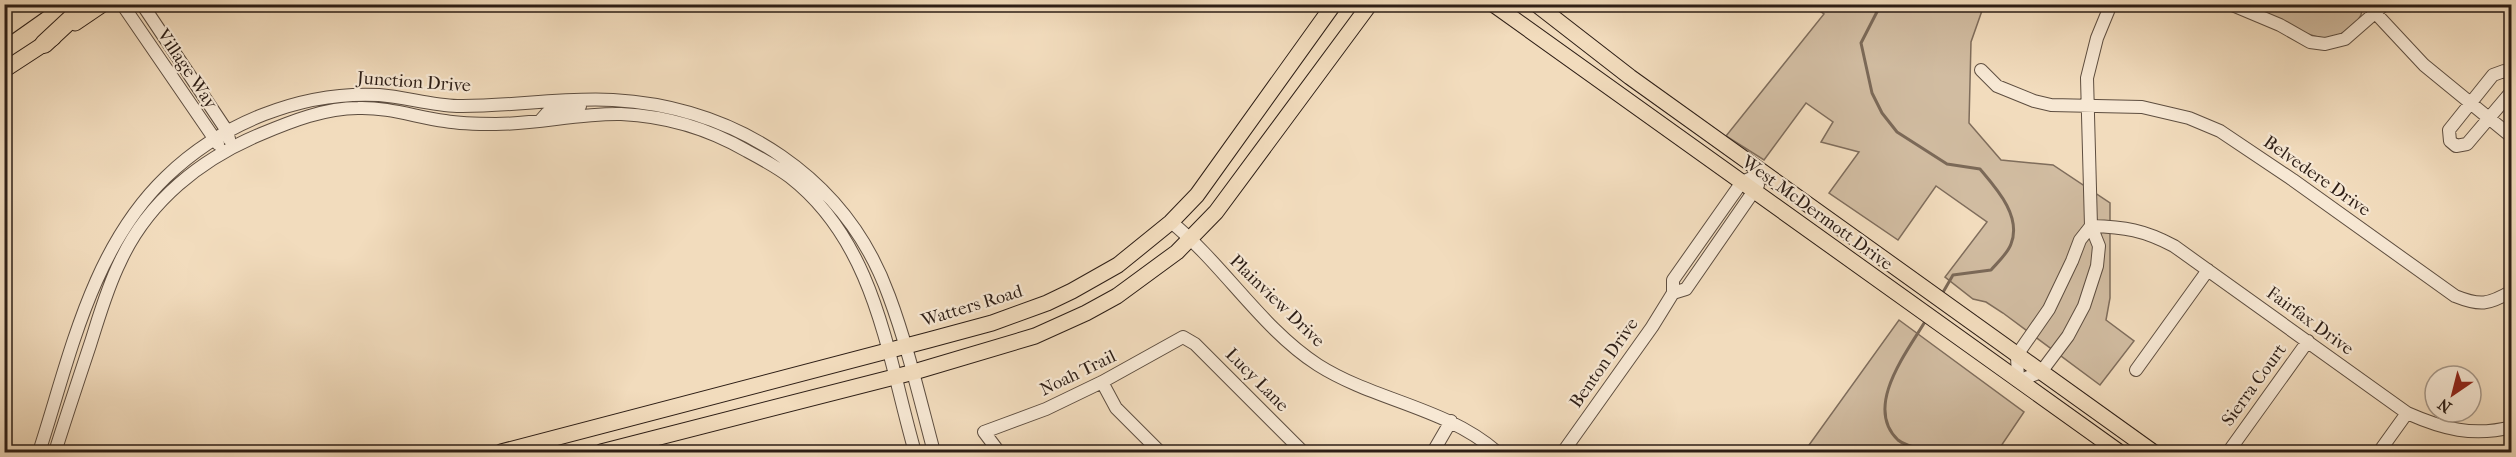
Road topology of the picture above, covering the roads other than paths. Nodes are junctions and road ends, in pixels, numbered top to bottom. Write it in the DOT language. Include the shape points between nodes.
graph roads {
  1 [pos="38,4"];
  2 [pos="87,4"];
  3 [pos="103,4"];
  4 [pos="122,4"];
  5 [pos="142,4"];
  6 [pos="1334,4"];
  7 [pos="1370,4"];
  8 [pos="1493,4"];
  9 [pos="1536,4"];
  10 [pos="2111,4"];
  11 [pos="2230,4"];
  12 [pos="2385,4"];
  13 [pos="2371,9"];
  14 [pos="4,28"];
  15 [pos="1577,35"];
  16 [pos="44,44"];
  17 [pos="1563,54"];
  18 [pos="4,70"];
  19 [pos="1981,70"];
  20 [pos="2511,75"];
  21 [pos="2511,91"];
  22 [pos="610,100"];
  23 [pos="2470,103"];
  24 [pos="2086,106"];
  25 [pos="2489,118"];
  26 [pos="540,121"];
  27 [pos="227,131"];
  28 [pos="2511,137"];
  29 [pos="213,139"];
  30 [pos="228,149"];
  31 [pos="1763,173"];
  32 [pos="1742,182"];
  33 [pos="1755,192"];
  34 [pos="822,208"];
  35 [pos="1172,222"];
  36 [pos="2091,226"];
  37 [pos="1191,240"];
  38 [pos="864,244"];
  39 [pos="2208,270"];
  40 [pos="2511,291"];
  41 [pos="1673,293"];
  42 [pos="1184,337"];
  43 [pos="2308,341"];
  44 [pos="906,346"];
  45 [pos="889,351"];
  46 [pos="2017,355"];
  47 [pos="2136,370"];
  48 [pos="914,372"];
  49 [pos="2041,372"];
  50 [pos="897,376"];
  51 [pos="2018,381"];
  52 [pos="1102,382"];
  53 [pos="2407,413"];
  54 [pos="1451,421"];
  55 [pos="2511,430"];
  56 [pos="2229,451"];
  57 [pos="39,453"];
  58 [pos="55,453"];
  59 [pos="501,453"];
  60 [pos="601,453"];
  61 [pos="915,453"];
  62 [pos="934,453"];
  63 [pos="999,453"];
  64 [pos="1160,453"];
  65 [pos="1302,453"];
  66 [pos="1433,453"];
  67 [pos="1497,453"];
  68 [pos="1563,453"];
  69 [pos="2119,453"];
  70 [pos="2153,453"];
  71 [pos="2379,453"];
  1 -- 14 [label="highway"];
  2 -- 16 [label="highway"];
  3 -- 16 [label="main road"];
  4 -- 29 [label="street, Village Way"];
  5 -- 27 [label="street, Village Way"];
  6 -- 35 [label="main road, Watters Road" via="1197,195"];
  7 -- 37 [label="main road" via="1216,213"];
  8 -- 17 [label="main road, West McDermott Drive"];
  9 -- 15 [label="main road, West McDermott Drive"];
  10 -- 24 [label="street" via="2087,78"];
  11 -- 13 [label="street" via="2310,42 2325,44 2345,39"];
  12 -- 13 [label="street"];
  13 -- 23 [label="street" via="2424,65"];
  15 -- 17 [label="main road"];
  15 -- 31 [label="main road, West McDermott Drive"];
  16 -- 18 [label="main road"];
  17 -- 32 [label="main road, West McDermott Drive"];
  19 -- 24 [label="street, Belvedere Drive" via="1997,86 2034,100"];
  20 -- 23 [label="street" via="2496,72"];
  21 -- 25 [label="street"];
  22 -- 26 [label="street" via="547,113"];
  22 -- 27 [label="street, Junction Drive" via="455,106 378,95 350,96 284,108"];
  22 -- 38 [label="street, Junction Drive" via="665,106 745,133 782,156 817,185"];
  23 -- 25 [label="street"];
  23 -- 25 [label="street" via="2449,130 2452,144 2467,144"];
  24 -- 36 [label="street"];
  24 -- 40 [label="street, Belvedere Drive" via="2150,109 2189,118 2220,131 2455,296 2479,304 2490,303"];
  25 -- 28 [label="street"];
  26 -- 30 [label="street, Junction Drive" via="470,123 358,108 319,113"];
  26 -- 34 [label="street, Junction Drive" via="620,114 698,128 774,166"];
  27 -- 29 [label="street, Junction Drive"];
  27 -- 30 [label="street, Village Way"];
  29 -- 30 [label="street, Village Way"];
  29 -- 57 [label="street, Junction Drive" via="156,187 113,245 89,298"];
  30 -- 58 [label="street, Junction Drive" via="197,168 160,201 121,259"];
  31 -- 32 [label="street"];
  31 -- 33 [label="street, Benton Drive"];
  31 -- 46 [label="main road, West McDermott Drive"];
  32 -- 33 [label="main road, West McDermott Drive"];
  32 -- 41 [label="street, Benton Drive" via="1673,279"];
  33 -- 41 [label="street, Benton Drive" via="1686,289"];
  33 -- 51 [label="main road, West McDermott Drive"];
  34 -- 38 [label="street" via="850,238"];
  34 -- 45 [label="street, Junction Drive" via="841,231 867,280"];
  35 -- 37 [label="street, Plainview Drive"];
  35 -- 44 [label="main road, Watters Road" via="1118,265 1072,291 992,323"];
  36 -- 39 [label="street, Fairfax Drive" via="2127,227 2148,233"];
  36 -- 46 [label="street" via="2080,240 2049,309"];
  36 -- 49 [label="street" via="2099,246 2084,306"];
  37 -- 48 [label="main road" via="1154,271 1076,318 1035,336"];
  37 -- 54 [label="street, Plainview Drive" via="1306,357 1347,382"];
  38 -- 44 [label="street, Junction Drive" via="889,296"];
  39 -- 43 [label="street, Fairfax Drive"];
  39 -- 47 [label="street"];
  41 -- 68 [label="street, Benton Drive"];
  42 -- 52 [label="street, Noah Trail"];
  42 -- 65 [label="street, Lucy Lane"];
  43 -- 53 [label="street, Fairfax Drive"];
  43 -- 56 [label="street, Sierra Court"];
  44 -- 45 [label="main road, Watters Road"];
  44 -- 48 [label="street, Junction Drive"];
  45 -- 50 [label="street, Junction Drive"];
  45 -- 59 [label="main road, Watters Road"];
  46 -- 49 [label="main road, West McDermott Drive"];
  46 -- 51 [label="street"];
  48 -- 50 [label="main road"];
  48 -- 62 [label="street, Junction Drive"];
  49 -- 51 [label="street"];
  49 -- 70 [label="main road, West McDermott Drive"];
  50 -- 60 [label="main road"];
  50 -- 61 [label="street, Junction Drive"];
  51 -- 69 [label="main road, West McDermott Drive"];
  52 -- 63 [label="street, Noah Trail" via="1046,409 984,432"];
  52 -- 64 [label="street" via="1116,408"];
  53 -- 55 [label="street, Fairfax Drive" via="2438,427 2479,432"];
  53 -- 71 [label="street"];
  54 -- 66 [label="street"];
  54 -- 67 [label="street, Plainview Drive"];
}
